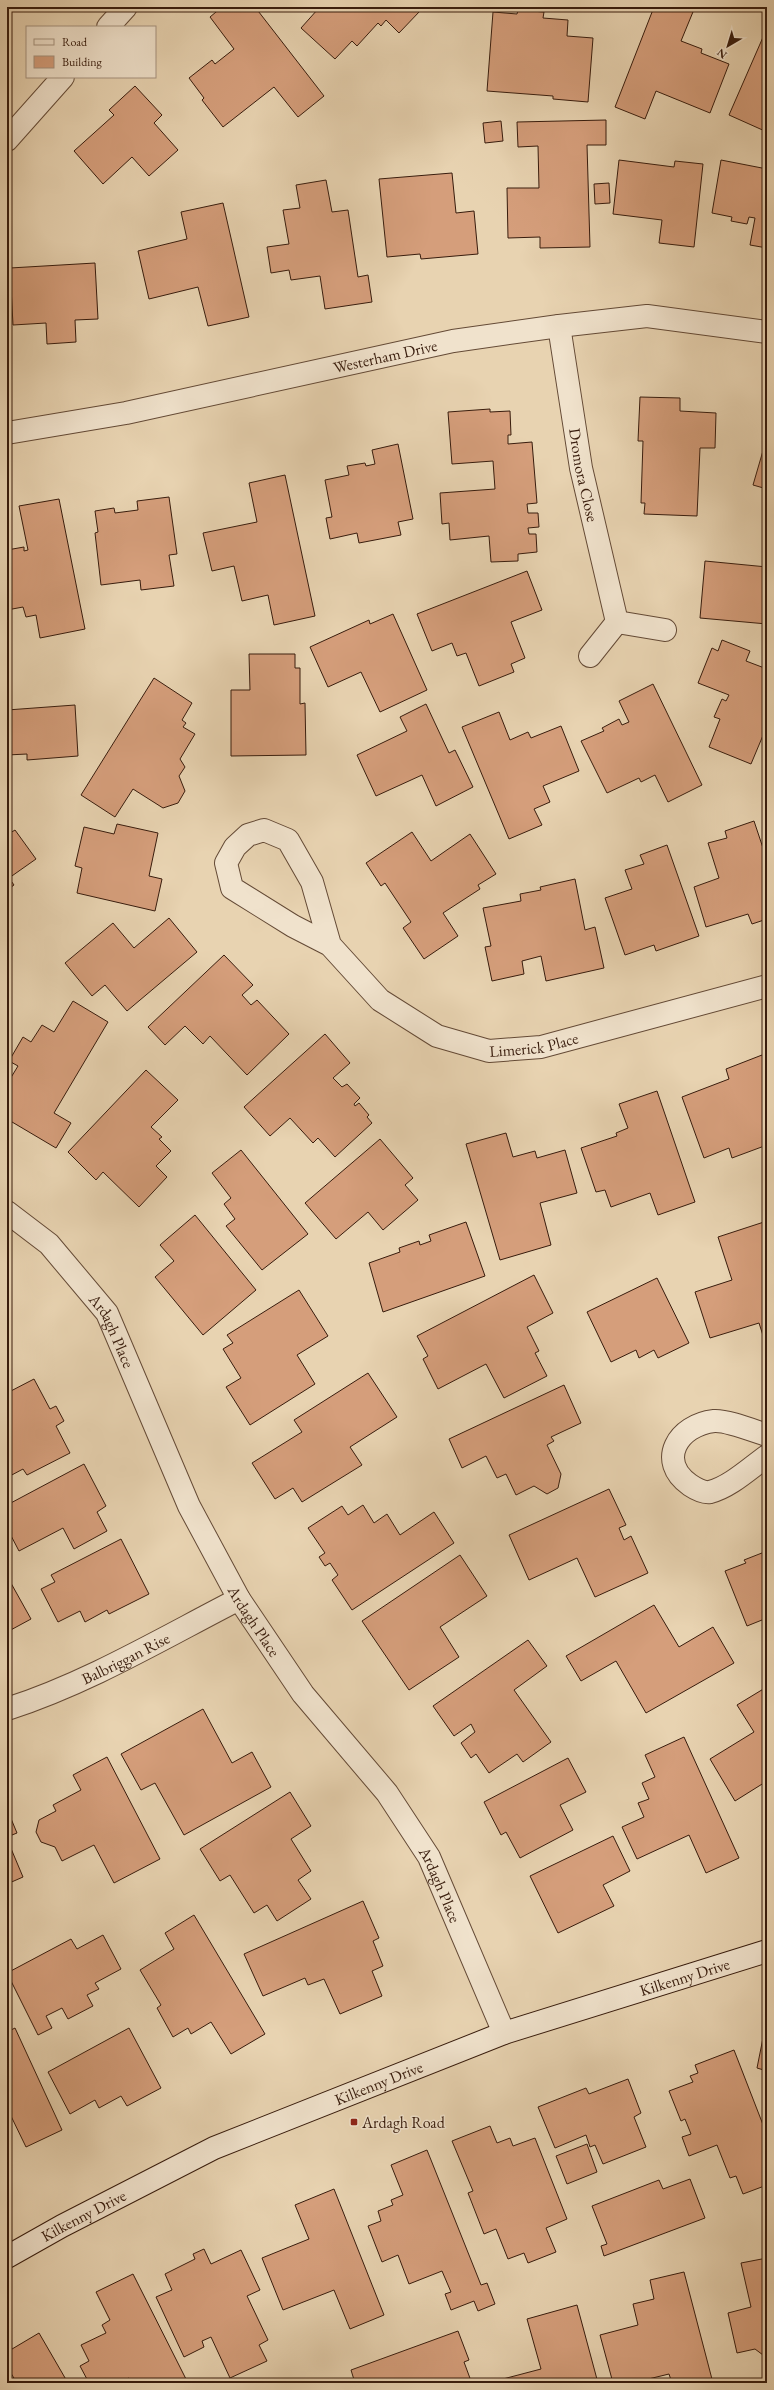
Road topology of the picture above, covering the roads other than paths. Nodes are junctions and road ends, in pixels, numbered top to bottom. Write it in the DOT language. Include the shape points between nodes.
graph roads {
  1 [pos="126,7"];
  2 [pos="109,26"];
  3 [pos="62,78"];
  4 [pos="7,140"];
  5 [pos="559,326"];
  6 [pos="767,332"];
  7 [pos="7,433"];
  8 [pos="617,622"];
  9 [pos="665,630"];
  10 [pos="590,656"];
  11 [pos="330,945"];
  12 [pos="767,986"];
  13 [pos="7,1212"];
  14 [pos="767,1435"];
  15 [pos="767,1456"];
  16 [pos="239,1599"];
  17 [pos="7,1709"];
  18 [pos="767,1951"];
  19 [pos="504,2033"];
  20 [pos="7,2257"];
  1 -- 2 [label="street"];
  3 -- 4 [label="street"];
  5 -- 6 [label="street, Westerham Drive" via="647,316"];
  5 -- 7 [label="street, Westerham Drive" via="453,341 126,413"];
  5 -- 8 [label="street, Dromora Close" via="581,468"];
  8 -- 9 [label="street"];
  8 -- 10 [label="street"];
  11 -- 11 [label="street, Limerick Place" via="293,926 232,888 226,863 235,847 248,835 264,830 288,840 312,882"];
  11 -- 12 [label="street, Limerick Place" via="380,1000 437,1036 488,1051 541,1047"];
  13 -- 16 [label="street, Ardagh Place" via="49,1244 107,1313 189,1506"];
  14 -- 15 [label="street" via="714,1421 690,1429 676,1444 672,1464 679,1477 697,1490 709,1492 727,1484"];
  16 -- 17 [label="street, Balbriggan Rise" via="78,1682"];
  16 -- 19 [label="street, Ardagh Place" via="303,1694 387,1793 429,1857"];
  18 -- 19 [label="street, Kilkenny Drive"];
  19 -- 20 [label="street, Kilkenny Drive" via="214,2148"];
}
